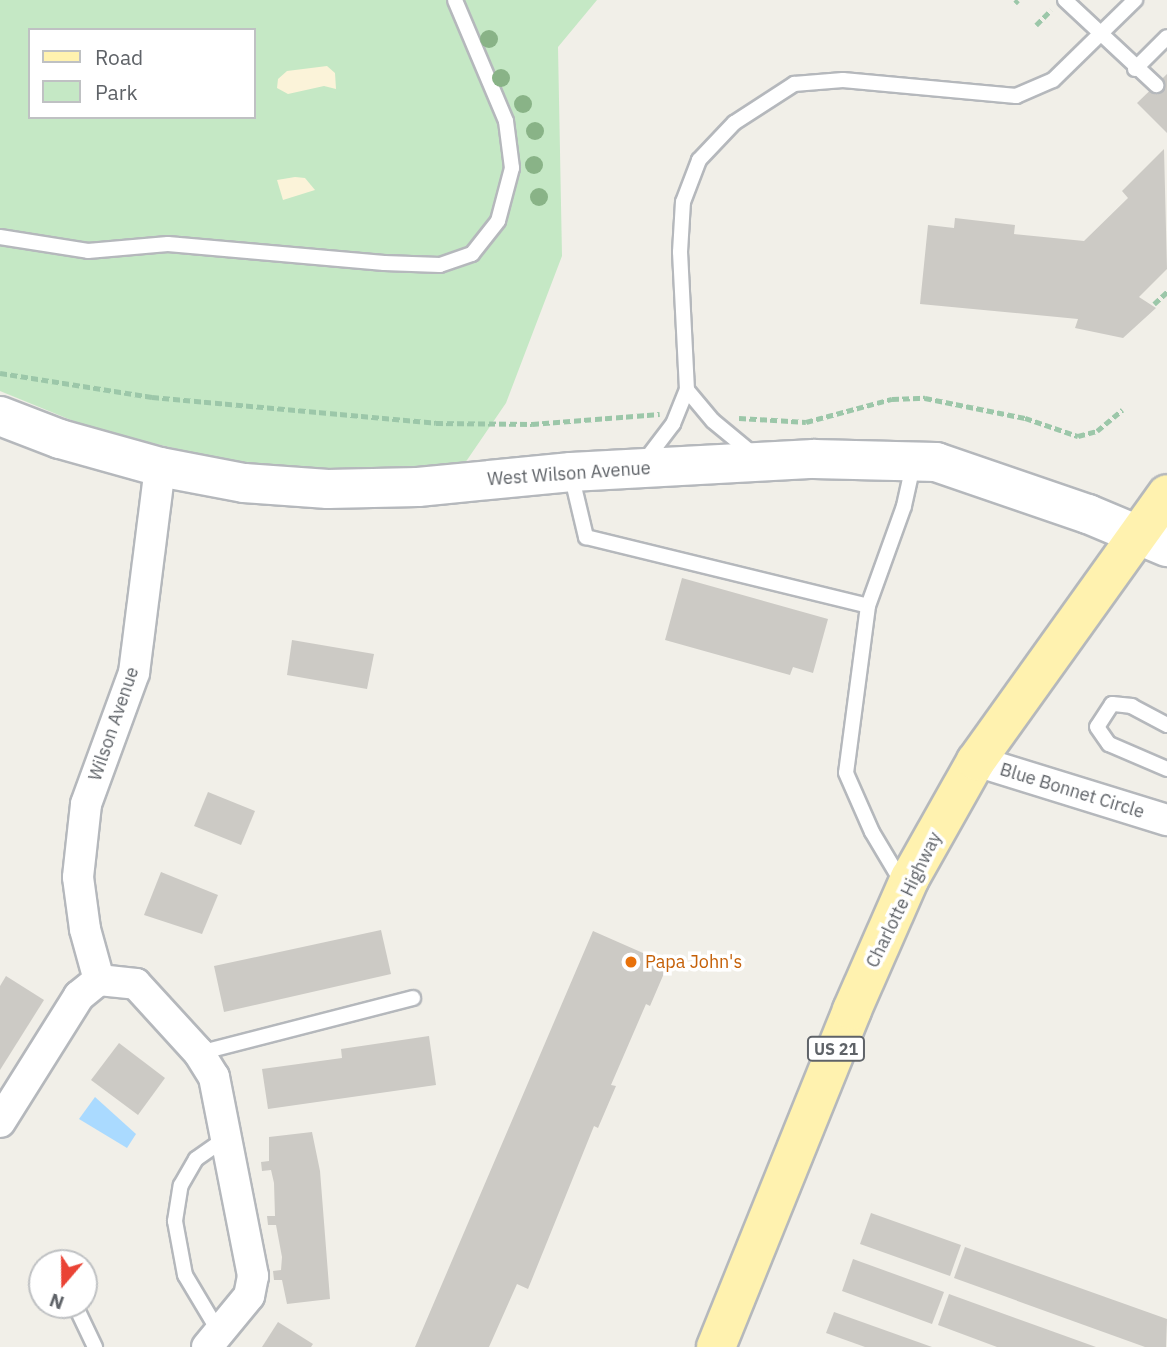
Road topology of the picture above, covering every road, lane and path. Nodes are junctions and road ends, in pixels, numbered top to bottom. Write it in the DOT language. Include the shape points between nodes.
graph roads {
  1 [pos="455,0"];
  2 [pos="1065,0"];
  3 [pos="1135,0"];
  4 [pos="1100,34"];
  5 [pos="1167,37"];
  6 [pos="1135,69"];
  7 [pos="1156,85"];
  8 [pos="0,237"];
  9 [pos="1167,292"];
  10 [pos="1154,304"];
  11 [pos="0,373"];
  12 [pos="687,390"];
  13 [pos="1122,410"];
  14 [pos="729,414"];
  15 [pos="0,416"];
  16 [pos="668,417"];
  17 [pos="762,461"];
  18 [pos="914,461"];
  19 [pos="160,467"];
  20 [pos="639,469"];
  21 [pos="571,472"];
  22 [pos="1167,494"];
  23 [pos="1151,541"];
  24 [pos="869,606"];
  25 [pos="1167,725"];
  26 [pos="976,761"];
  27 [pos="1167,769"];
  28 [pos="1167,820"];
  29 [pos="906,888"];
  30 [pos="99,980"];
  31 [pos="413,998"];
  32 [pos="199,1053"];
  33 [pos="0,1122"];
  34 [pos="226,1138"];
  35 [pos="82,1319"];
  36 [pos="213,1339"];
  37 [pos="95,1347"];
  38 [pos="716,1347"];
  1 -- 8 [label="lane" via="506,121 512,168 498,221 472,254 440,265 398,264 167,244 88,251"];
  2 -- 4 [label="lane"];
  3 -- 4 [label="lane"];
  4 -- 6 [label="lane"];
  4 -- 12 [label="lane" via="1054,80 1016,96 831,81 794,84 734,122 699,160 683,202 680,252"];
  5 -- 6 [label="lane"];
  6 -- 7 [label="lane"];
  9 -- 10 [label="path"];
  11 -- 16 [label="path" via="127,394 436,423 532,424 653,412"];
  12 -- 17 [label="lane" via="713,421"];
  12 -- 20 [label="lane" via="673,424"];
  13 -- 14 [label="path" via="1097,431 1078,436 1012,415 925,398 892,399 806,422 752,421"];
  15 -- 19 [label="street, West Wilson Avenue" via="60,439"];
  17 -- 18 [label="street, West Wilson Avenue"];
  17 -- 20 [label="street, West Wilson Avenue"];
  18 -- 23 [label="street, West Wilson Avenue" via="936,462 1025,491"];
  18 -- 24 [label="lane" via="904,506"];
  19 -- 21 [label="street, West Wilson Avenue" via="244,483 328,489 418,487"];
  19 -- 30 [label="street, Wilson Avenue" via="134,673 86,804 78,877"];
  20 -- 21 [label="street, West Wilson Avenue"];
  21 -- 24 [label="lane" via="586,537"];
  22 -- 23 [label="main road, Charlotte Highway / US 21"];
  23 -- 26 [label="main road, Charlotte Highway / US 21"];
  24 -- 29 [label="lane" via="846,773 872,832"];
  25 -- 27 [label="lane" via="1132,706 1112,704 1097,727 1109,744"];
  26 -- 28 [label="street, Blue Bonnet Circle"];
  26 -- 29 [label="main road, Charlotte Highway / US 21"];
  29 -- 38 [label="main road, Charlotte Highway / US 21"];
  30 -- 32 [label="street" via="136,984"];
  30 -- 33 [label="street" via="79,996"];
  31 -- 32 [label="lane"];
  32 -- 34 [label="street" via="214,1077"];
  34 -- 36 [label="street" via="253,1276 249,1296"];
  34 -- 36 [label="lane" via="196,1158 181,1185 175,1221 185,1275"];
  35 -- 37 [label="lane"];
}
